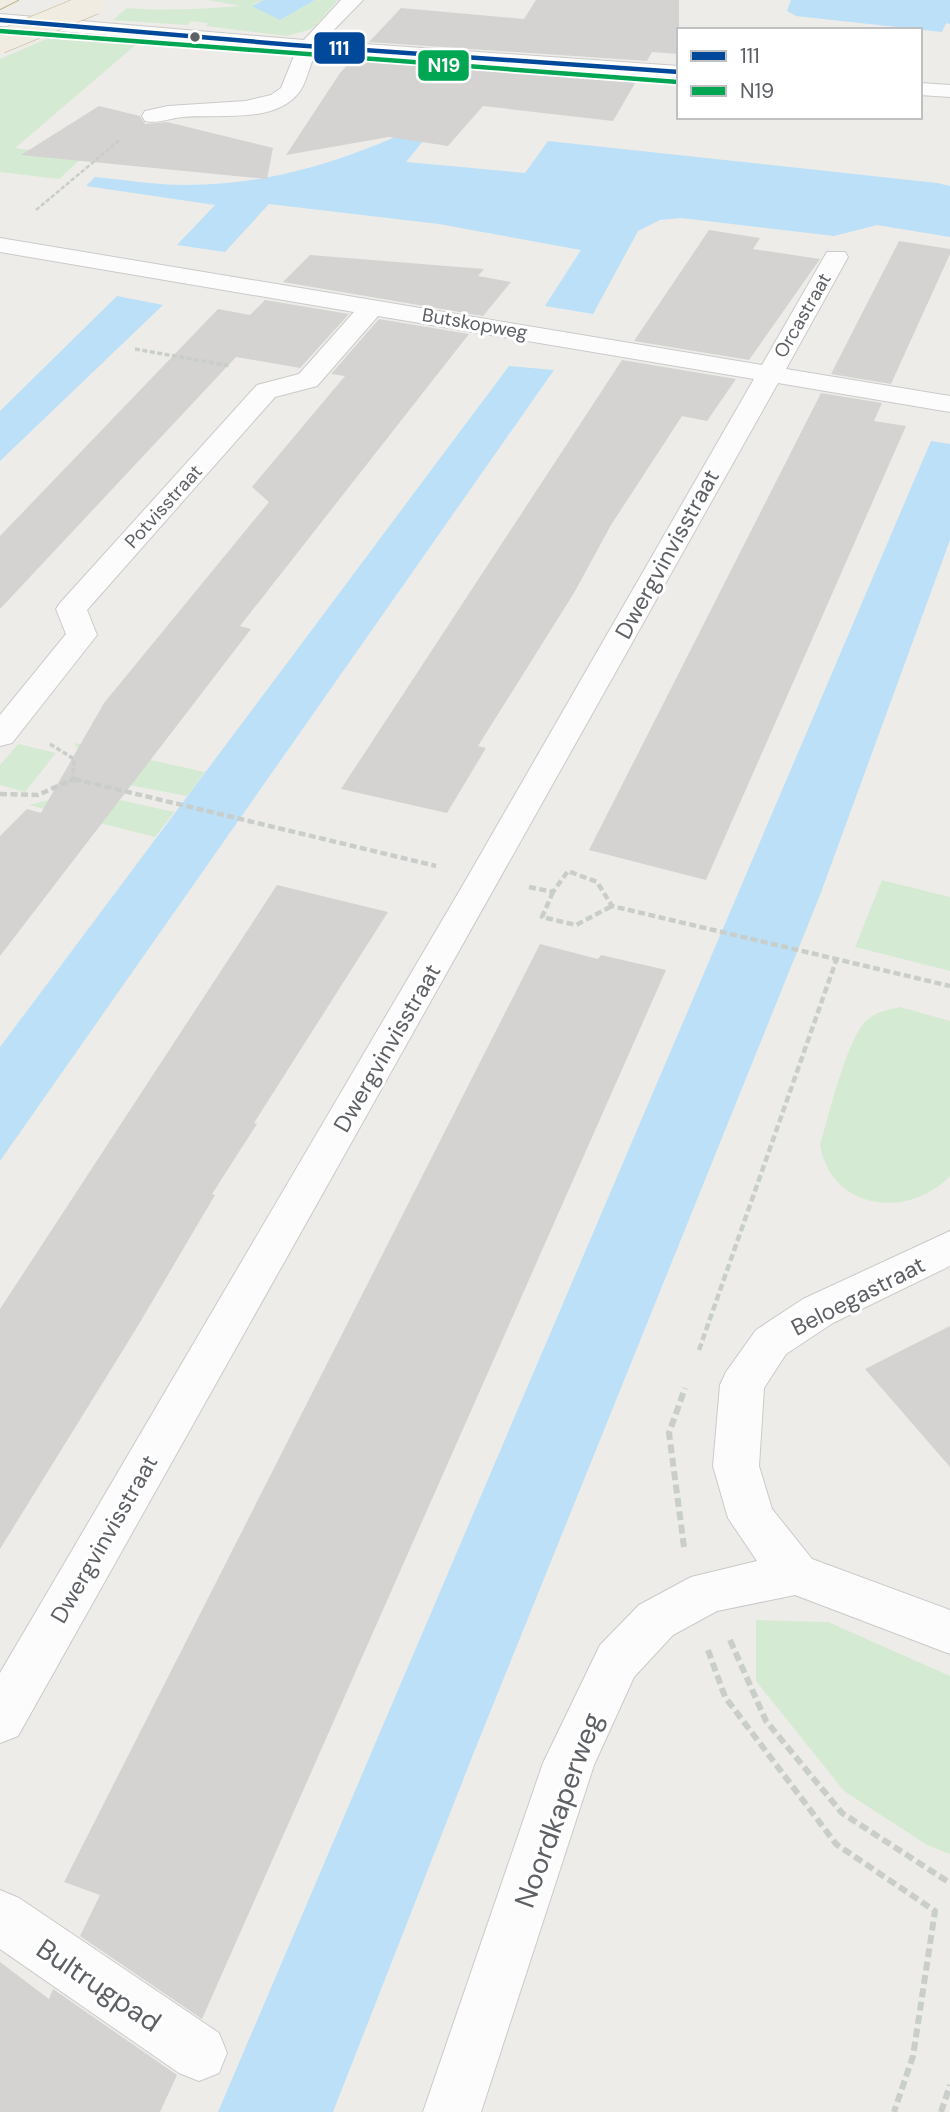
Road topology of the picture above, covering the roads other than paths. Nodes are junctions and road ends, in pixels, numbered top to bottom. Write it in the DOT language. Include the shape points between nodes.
graph roads {
  1 [pos="8,0"];
  2 [pos="354,0"];
  3 [pos="98,2"];
  4 [pos="0,3"];
  5 [pos="0,20"];
  6 [pos="0,42"];
  7 [pos="309,46"];
  8 [pos="677,72"];
  9 [pos="922,89"];
  10 [pos="950,91"];
  11 [pos="153,116"];
  12 [pos="0,245"];
  13 [pos="836,257"];
  14 [pos="373,306"];
  15 [pos="769,373"];
  16 [pos="950,404"];
  17 [pos="0,736"];
  18 [pos="950,1247"];
  19 [pos="795,1574"];
  20 [pos="950,1632"];
  21 [pos="0,1720"];
  22 [pos="0,1917"];
  23 [pos="199,2053"];
  24 [pos="452,2112"];
  1 -- 4 [label="highway"];
  2 -- 7 [label="street"];
  3 -- 6 [label="highway, bridge"];
  5 -- 7 [label="street"];
  7 -- 8 [label="street"];
  7 -- 11 [label="street" via="289,92 276,100 251,106 177,109"];
  9 -- 10 [label="street"];
  12 -- 14 [label="street, Butskopweg"];
  13 -- 15 [label="street, Orcastraat"];
  14 -- 15 [label="street, Butskopweg"];
  14 -- 17 [label="street, Potvisstraat" via="308,380 266,391 71,609 82,635"];
  15 -- 16 [label="street, Butskopweg"];
  15 -- 21 [label="street, Dwergvinvisstraat" via="485,878"];
  18 -- 19 [label="street, Beloegastraat" via="809,1317 771,1342 742,1385 736,1466 751,1518"];
  19 -- 20 [label="street"];
  19 -- 24 [label="street, Noordkaperweg" via="708,1592 656,1620 617,1661 569,1763"];
  22 -- 23 [label="street, Bultrugpad"];
}
